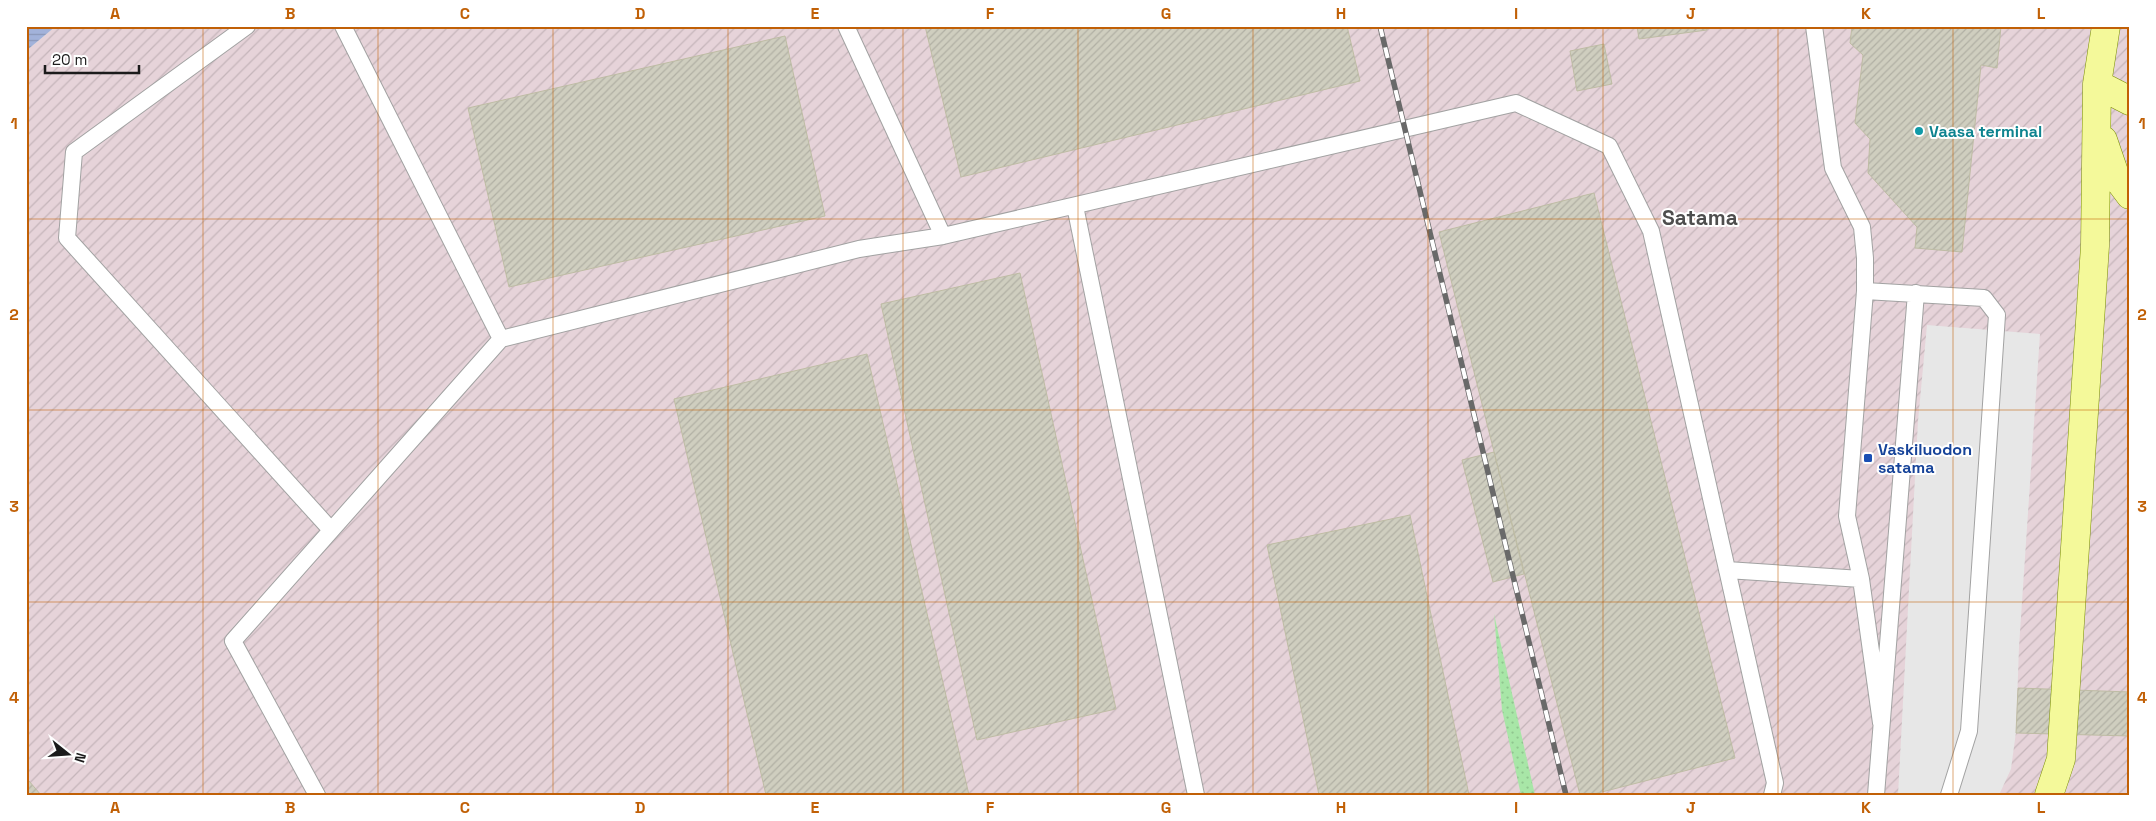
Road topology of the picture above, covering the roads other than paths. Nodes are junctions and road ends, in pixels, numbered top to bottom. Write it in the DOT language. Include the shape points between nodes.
graph roads {
  1 [pos="246,26"];
  2 [pos="343,26"];
  3 [pos="846,26"];
  4 [pos="1814,26"];
  5 [pos="2106,26"];
  6 [pos="2097,84"];
  7 [pos="2130,101"];
  8 [pos="2098,122"];
  9 [pos="2130,195"];
  10 [pos="1075,206"];
  11 [pos="943,236"];
  12 [pos="1865,291"];
  13 [pos="1916,294"];
  14 [pos="501,339"];
  15 [pos="332,530"];
  16 [pos="1727,570"];
  17 [pos="1861,578"];
  18 [pos="1881,723"];
  19 [pos="317,795"];
  20 [pos="1196,795"];
  21 [pos="1772,795"];
  22 [pos="1876,795"];
  23 [pos="1949,795"];
  24 [pos="2049,795"];
  1 -- 15 [label="lane" via="74,152 66,238"];
  2 -- 14 [label="lane"];
  3 -- 11 [label="lane"];
  4 -- 12 [label="lane" via="1833,168 1862,227"];
  5 -- 6 [label="main road"];
  6 -- 7 [label="main road"];
  6 -- 8 [label="main road"];
  8 -- 9 [label="main road" via="2115,175"];
  8 -- 24 [label="main road" via="2095,246 2061,759"];
  10 -- 11 [label="lane"];
  10 -- 16 [label="lane" via="1516,103 1609,146 1651,231"];
  10 -- 20 [label="lane"];
  11 -- 14 [label="lane" via="859,249"];
  12 -- 13 [label="lane"];
  12 -- 17 [label="lane" via="1847,516"];
  13 -- 18 [label="lane"];
  13 -- 23 [label="lane" via="1984,298 1997,315 1969,731"];
  14 -- 15 [label="lane"];
  15 -- 19 [label="lane" via="233,641"];
  16 -- 17 [label="lane"];
  16 -- 21 [label="lane" via="1775,783"];
  17 -- 18 [label="lane"];
  18 -- 22 [label="lane"];
}
